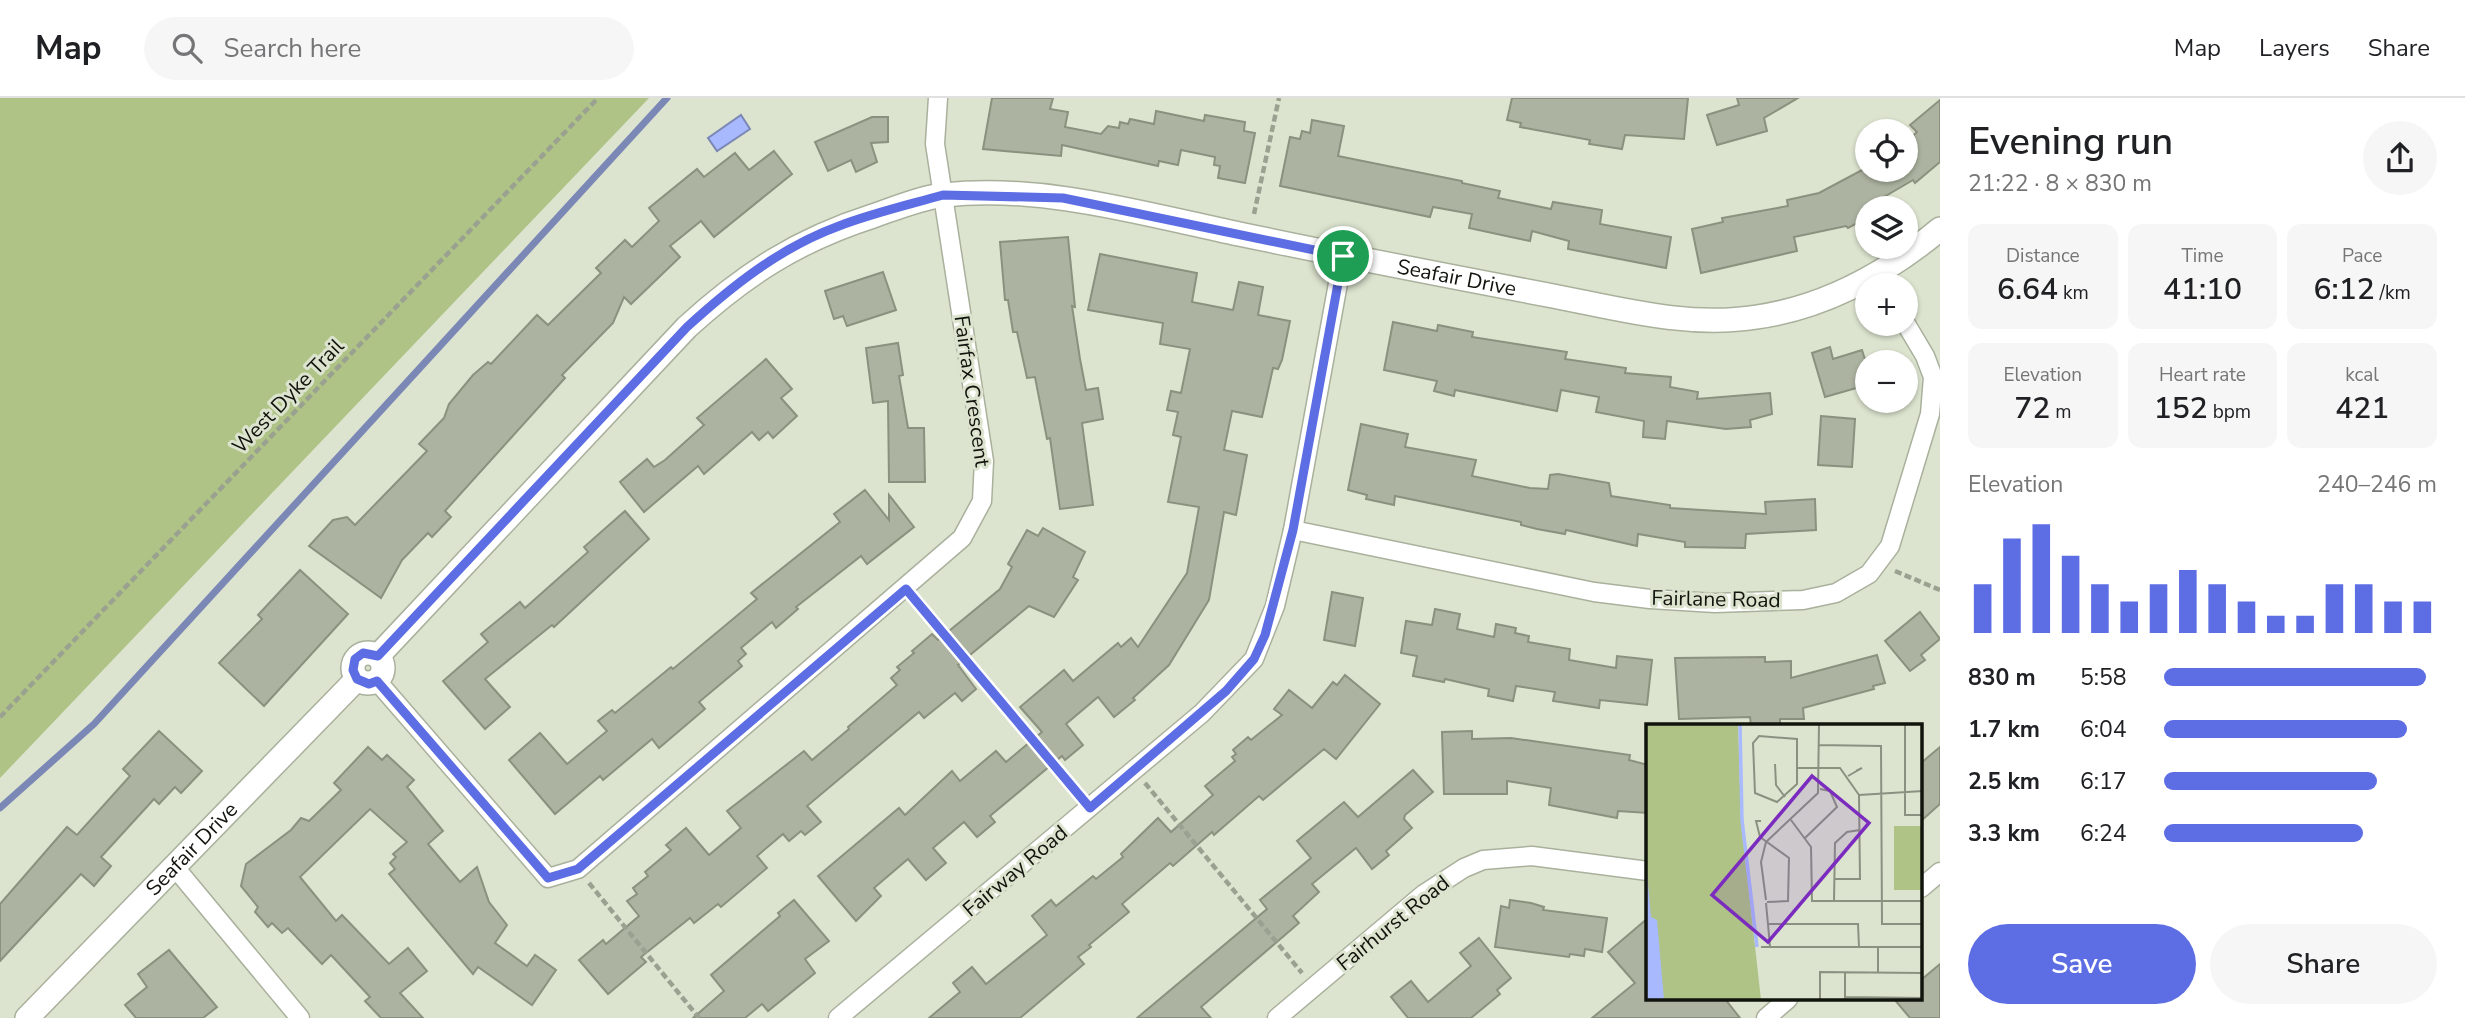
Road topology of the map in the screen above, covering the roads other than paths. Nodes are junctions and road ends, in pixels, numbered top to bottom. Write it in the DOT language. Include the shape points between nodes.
graph roads {
  1 [pos="938,98"];
  2 [pos="943,195"];
  3 [pos="1940,229"];
  4 [pos="1343,256"];
  5 [pos="1888,273"];
  6 [pos="1855,289"];
  7 [pos="1913,336"];
  8 [pos="1293,530"];
  9 [pos="367,680"];
  10 [pos="173,865"];
  11 [pos="1646,871"];
  12 [pos="1940,872"];
  13 [pos="1923,886"];
  14 [pos="1787,1000"];
  15 [pos="27,1018"];
  16 [pos="300,1018"];
  17 [pos="838,1018"];
  18 [pos="1278,1018"];
  19 [pos="1766,1018"];
  1 -- 2 [label="street, Fairfax Crescent" via="935,144"];
  2 -- 4 [label="street, Seafair Drive" via="1063,198"];
  2 -- 9 [label="street, Seafair Drive" via="802,242 713,303 378,656 384,668"];
  2 -- 9 [label="street, Fairfax Crescent" via="985,483 982,501 962,538 578,869 548,878"];
  3 -- 5 [label="street, Seafair Drive"];
  4 -- 6 [label="street, Seafair Drive" via="1686,320 1758,317"];
  4 -- 8 [label="street, Fairway Road"];
  7 -- 8 [label="street, Fairlane Road" via="1933,377 1933,396 1898,525 1878,565 1836,593 1803,600 1715,603 1650,599 1594,592"];
  8 -- 17 [label="street, Fairway Road" via="1275,606 1254,659 1218,698"];
  9 -- 10 [label="street, Seafair Drive"];
  10 -- 15 [label="street, Seafair Drive"];
  10 -- 16 [label="street"];
  11 -- 18 [label="street, Fairhurst Road" via="1532,856 1483,860 1464,867 1424,894"];
  12 -- 13 [label="street"];
  14 -- 19 [label="street"];
}
